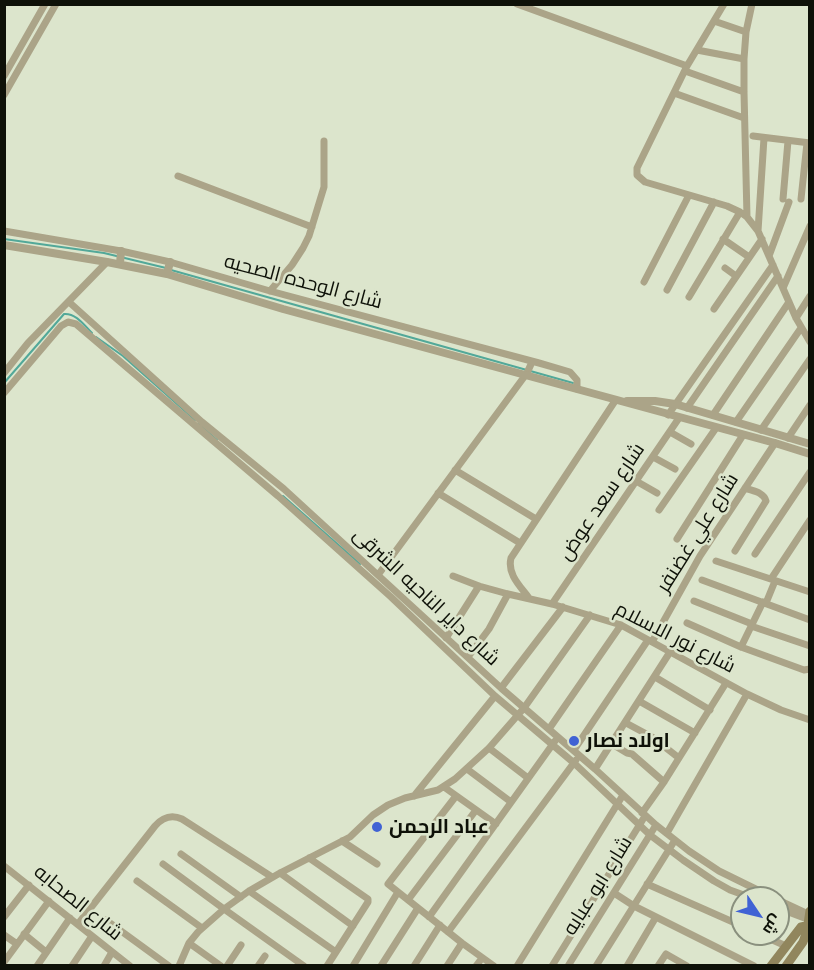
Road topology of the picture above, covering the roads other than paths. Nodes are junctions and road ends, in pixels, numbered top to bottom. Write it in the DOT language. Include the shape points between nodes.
graph roads {
  1 [pos="45,4"];
  2 [pos="56,4"];
  3 [pos="517,4"];
  4 [pos="724,4"];
  5 [pos="752,4"];
  6 [pos="714,21"];
  7 [pos="746,32"];
  8 [pos="697,50"];
  9 [pos="744,59"];
  10 [pos="686,69"];
  11 [pos="4,76"];
  12 [pos="744,92"];
  13 [pos="674,93"];
  14 [pos="4,95"];
  15 [pos="744,118"];
  16 [pos="753,136"];
  17 [pos="764,138"];
  18 [pos="324,141"];
  19 [pos="788,141"];
  20 [pos="808,143"];
  21 [pos="178,176"];
  22 [pos="806,179"];
  23 [pos="689,195"];
  24 [pos="801,200"];
  25 [pos="714,202"];
  26 [pos="740,212"];
  27 [pos="747,217"];
  28 [pos="810,226"];
  29 [pos="312,227"];
  30 [pos="4,231"];
  31 [pos="758,231"];
  32 [pos="723,239"];
  33 [pos="762,239"];
  34 [pos="4,245"];
  35 [pos="769,256"];
  36 [pos="749,257"];
  37 [pos="121,258"];
  38 [pos="107,262"];
  39 [pos="773,265"];
  40 [pos="169,268"];
  41 [pos="725,268"];
  42 [pos="736,276"];
  43 [pos="778,276"];
  44 [pos="644,282"];
  45 [pos="783,288"];
  46 [pos="667,290"];
  47 [pos="270,291"];
  48 [pos="810,296"];
  49 [pos="689,297"];
  50 [pos="69,302"];
  51 [pos="789,302"];
  52 [pos="714,309"];
  53 [pos="796,318"];
  54 [pos="49,321"];
  55 [pos="801,327"];
  56 [pos="58,329"];
  57 [pos="810,342"];
  58 [pos="810,359"];
  59 [pos="529,370"];
  60 [pos="4,373"];
  61 [pos="577,389"];
  62 [pos="4,393"];
  63 [pos="615,400"];
  64 [pos="675,404"];
  65 [pos="810,405"];
  66 [pos="687,408"];
  67 [pos="668,415"];
  68 [pos="713,415"];
  69 [pos="679,418"];
  70 [pos="736,422"];
  71 [pos="716,428"];
  72 [pos="765,431"];
  73 [pos="670,432"];
  74 [pos="743,435"];
  75 [pos="788,438"];
  76 [pos="771,442"];
  77 [pos="691,444"];
  78 [pos="809,444"];
  79 [pos="810,454"];
  80 [pos="653,457"];
  81 [pos="675,469"];
  82 [pos="455,470"];
  83 [pos="810,472"];
  84 [pos="636,481"];
  85 [pos="745,488"];
  86 [pos="438,493"];
  87 [pos="657,493"];
  88 [pos="658,510"];
  89 [pos="536,519"];
  90 [pos="810,520"];
  91 [pos="677,539"];
  92 [pos="520,543"];
  93 [pos="735,552"];
  94 [pos="755,554"];
  95 [pos="716,561"];
  96 [pos="378,575"];
  97 [pos="453,576"];
  98 [pos="702,579"];
  99 [pos="773,580"];
  100 [pos="479,586"];
  101 [pos="810,592"];
  102 [pos="508,594"];
  103 [pos="529,598"];
  104 [pos="694,601"];
  105 [pos="765,603"];
  106 [pos="552,604"];
  107 [pos="563,607"];
  108 [pos="590,615"];
  109 [pos="810,620"];
  110 [pos="687,623"];
  111 [pos="621,625"];
  112 [pos="752,625"];
  113 [pos="446,638"];
  114 [pos="650,641"];
  115 [pos="810,646"];
  116 [pos="741,647"];
  117 [pos="670,652"];
  118 [pos="468,657"];
  119 [pos="806,669"];
  120 [pos="654,676"];
  121 [pos="726,683"];
  122 [pos="501,688"];
  123 [pos="747,694"];
  124 [pos="495,696"];
  125 [pos="639,701"];
  126 [pos="524,708"];
  127 [pos="710,710"];
  128 [pos="518,715"];
  129 [pos="810,720"];
  130 [pos="626,723"];
  131 [pos="549,729"];
  132 [pos="695,733"];
  133 [pos="558,736"];
  134 [pos="552,744"];
  135 [pos="612,744"];
  136 [pos="489,748"];
  137 [pos="577,753"];
  138 [pos="679,758"];
  139 [pos="574,763"];
  140 [pos="467,769"];
  141 [pos="596,769"];
  142 [pos="528,778"];
  143 [pos="664,782"];
  144 [pos="444,787"];
  145 [pos="623,795"];
  146 [pos="414,796"];
  147 [pos="456,796"];
  148 [pos="511,802"];
  149 [pos="617,804"];
  150 [pos="476,810"];
  151 [pos="644,814"];
  152 [pos="496,824"];
  153 [pos="640,825"];
  154 [pos="656,825"];
  155 [pos="666,833"];
  156 [pos="650,835"];
  157 [pos="342,840"];
  158 [pos="675,840"];
  159 [pos="668,849"];
  160 [pos="181,854"];
  161 [pos="309,858"];
  162 [pos="163,864"];
  163 [pos="377,864"];
  164 [pos="4,866"];
  165 [pos="280,873"];
  166 [pos="272,877"];
  167 [pos="137,881"];
  168 [pos="647,884"];
  169 [pos="29,885"];
  170 [pos="750,886"];
  171 [pos="730,890"];
  172 [pos="249,891"];
  173 [pos="398,892"];
  174 [pos="614,893"];
  175 [pos="241,897"];
  176 [pos="49,900"];
  177 [pos="408,900"];
  178 [pos="634,906"];
  179 [pos="790,907"];
  180 [pos="418,908"];
  181 [pos="224,909"];
  182 [pos="790,912"];
  183 [pos="4,917"];
  184 [pos="429,917"];
  185 [pos="656,917"];
  186 [pos="808,917"];
  187 [pos="70,918"];
  188 [pos="106,920"];
  189 [pos="730,921"];
  190 [pos="78,924"];
  191 [pos="440,925"];
  192 [pos="353,926"];
  193 [pos="202,928"];
  194 [pos="448,932"];
  195 [pos="24,934"];
  196 [pos="4,935"];
  197 [pos="92,936"];
  198 [pos="790,941"];
  199 [pos="189,943"];
  200 [pos="462,943"];
  201 [pos="17,944"];
  202 [pos="242,945"];
  203 [pos="786,946"];
  204 [pos="46,952"];
  205 [pos="112,952"];
  206 [pos="336,952"];
  207 [pos="264,956"];
  208 [pos="482,958"];
  209 [pos="4,962"];
  210 [pos="294,962"];
  211 [pos="37,966"];
  212 [pos="72,966"];
  213 [pos="104,966"];
  214 [pos="130,966"];
  215 [pos="169,966"];
  216 [pos="179,966"];
  217 [pos="221,966"];
  218 [pos="227,966"];
  219 [pos="258,966"];
  220 [pos="304,966"];
  221 [pos="327,966"];
  222 [pos="352,966"];
  223 [pos="381,966"];
  224 [pos="414,966"];
  225 [pos="447,966"];
  226 [pos="476,966"];
  227 [pos="494,966"];
  228 [pos="517,966"];
  229 [pos="552,966"];
  230 [pos="568,966"];
  231 [pos="596,966"];
  232 [pos="627,966"];
  233 [pos="658,966"];
  234 [pos="687,966"];
  235 [pos="754,966"];
  236 [pos="771,966"];
  237 [pos="786,966"];
  1 -- 11 [label="street"];
  2 -- 14 [label="street"];
  3 -- 10 [label="street"];
  4 -- 6 [label="street"];
  5 -- 7 [label="street"];
  6 -- 7 [label="street"];
  6 -- 8 [label="street"];
  7 -- 9 [label="street"];
  8 -- 9 [label="street"];
  8 -- 10 [label="street"];
  9 -- 12 [label="street"];
  10 -- 12 [label="street"];
  10 -- 13 [label="street"];
  12 -- 15 [label="street"];
  13 -- 15 [label="street"];
  13 -- 23 [label="street" via="637,168 638,175 642,180"];
  15 -- 27 [label="street"];
  16 -- 17 [label="street"];
  17 -- 19 [label="street"];
  17 -- 31 [label="street"];
  18 -- 29 [label="street" via="324,187"];
  19 -- 20 [label="street"];
  19 -- 35 [label="street" via="786,201"];
  20 -- 22 [label="street"];
  21 -- 29 [label="street"];
  22 -- 24 [label="street"];
  23 -- 25 [label="street"];
  23 -- 44 [label="street"];
  25 -- 26 [label="street"];
  25 -- 46 [label="street"];
  26 -- 27 [label="street"];
  26 -- 32 [label="street"];
  27 -- 31 [label="street"];
  28 -- 45 [label="street"];
  29 -- 47 [label="street" via="297,257"];
  30 -- 37 [label="street, شارع الوحده الصحيه"];
  31 -- 33 [label="street"];
  32 -- 36 [label="street"];
  32 -- 49 [label="street"];
  33 -- 35 [label="street"];
  33 -- 36 [label="street"];
  34 -- 38 [label="street, شارع الوحده الصحيه"];
  35 -- 39 [label="street"];
  36 -- 42 [label="street"];
  37 -- 38 [label="street, شارع الوحده الصحيه"];
  37 -- 40 [label="street, شارع الوحده الصحيه"];
  37 -- 40 [label="street, شارع الوحده الصحيه"];
  38 -- 50 [label="street"];
  39 -- 43 [label="street"];
  39 -- 64 [label="street"];
  40 -- 47 [label="street, شارع الوحده الصحيه"];
  40 -- 59 [label="street, شارع الوحده الصحيه" via="283,309"];
  41 -- 42 [label="street"];
  42 -- 52 [label="street"];
  43 -- 45 [label="street"];
  43 -- 66 [label="street"];
  45 -- 51 [label="street"];
  47 -- 59 [label="street, شارع الوحده الصحيه"];
  48 -- 53 [label="street"];
  50 -- 54 [label="street"];
  50 -- 96 [label="street, شارع داير الناحيه الشرقى"];
  51 -- 53 [label="street"];
  51 -- 68 [label="street"];
  53 -- 55 [label="street"];
  54 -- 56 [label="street"];
  54 -- 60 [label="street"];
  55 -- 57 [label="street"];
  55 -- 70 [label="street"];
  56 -- 62 [label="street"];
  56 -- 124 [label="street, شارع داير الناحيه الشرقى" via="68,322 76,324 287,504"];
  58 -- 72 [label="street"];
  59 -- 61 [label="street, شارع الوحده الصحيه"];
  59 -- 61 [label="street, شارع الوحده الصحيه" via="570,372 578,380"];
  59 -- 82 [label="street"];
  61 -- 63 [label="street, شارع الوحده الصحيه"];
  63 -- 64 [label="street, شارع الوحده الصحيه"];
  63 -- 67 [label="street, شارع الوحده الصحيه"];
  63 -- 89 [label="street"];
  64 -- 66 [label="street, شارع الوحده الصحيه"];
  64 -- 67 [label="street"];
  65 -- 75 [label="street"];
  66 -- 68 [label="street, شارع الوحده الصحيه"];
  67 -- 69 [label="street, شارع الوحده الصحيه"];
  68 -- 70 [label="street, شارع الوحده الصحيه"];
  69 -- 71 [label="street, شارع الوحده الصحيه"];
  69 -- 73 [label="street, شارع سعد عوض"];
  70 -- 72 [label="street, شارع الوحده الصحيه"];
  71 -- 74 [label="street, شارع الوحده الصحيه"];
  71 -- 88 [label="street"];
  72 -- 75 [label="street, شارع الوحده الصحيه"];
  72 -- 76 [label="street"];
  73 -- 77 [label="street"];
  73 -- 80 [label="street, شارع سعد عوض"];
  74 -- 76 [label="street, شارع الوحده الصحيه"];
  74 -- 91 [label="street"];
  75 -- 78 [label="street, شارع الوحده الصحيه"];
  76 -- 79 [label="street, شارع الوحده الصحيه"];
  76 -- 85 [label="street, شارع علي غضنفر"];
  80 -- 81 [label="street"];
  80 -- 84 [label="street, شارع سعد عوض"];
  82 -- 86 [label="street"];
  82 -- 89 [label="street"];
  83 -- 94 [label="street"];
  84 -- 87 [label="street"];
  84 -- 106 [label="street, شارع سعد عوض"];
  85 -- 93 [label="street" via="766,501"];
  85 -- 114 [label="street, شارع علي غضنفر"];
  86 -- 92 [label="street"];
  86 -- 96 [label="street"];
  89 -- 92 [label="street"];
  90 -- 99 [label="street"];
  92 -- 103 [label="street" via="509,569"];
  95 -- 99 [label="street"];
  96 -- 113 [label="street, شارع داير الناحيه الشرقى"];
  97 -- 100 [label="street, شارع نور الاسلام"];
  98 -- 105 [label="street"];
  99 -- 101 [label="street"];
  99 -- 105 [label="street"];
  100 -- 102 [label="street, شارع نور الاسلام"];
  100 -- 113 [label="street"];
  102 -- 103 [label="street, شارع نور الاسلام"];
  102 -- 118 [label="street"];
  103 -- 106 [label="street, شارع نور الاسلام"];
  104 -- 112 [label="street"];
  105 -- 109 [label="street"];
  105 -- 112 [label="street"];
  106 -- 107 [label="street, شارع نور الاسلام"];
  107 -- 108 [label="street, شارع نور الاسلام"];
  107 -- 122 [label="street"];
  108 -- 111 [label="street, شارع نور الاسلام"];
  108 -- 126 [label="street"];
  110 -- 116 [label="street"];
  111 -- 114 [label="street, شارع نور الاسلام"];
  111 -- 131 [label="street"];
  112 -- 115 [label="street"];
  112 -- 116 [label="street"];
  113 -- 118 [label="street, شارع داير الناحيه الشرقى"];
  114 -- 117 [label="street, شارع نور الاسلام"];
  114 -- 137 [label="street, شارع علي غضنفر"];
  116 -- 119 [label="street"];
  117 -- 120 [label="street"];
  117 -- 121 [label="street, شارع نور الاسلام"];
  118 -- 122 [label="street, شارع داير الناحيه الشرقى"];
  120 -- 125 [label="street"];
  120 -- 127 [label="street"];
  121 -- 123 [label="street, شارع نور الاسلام"];
  121 -- 127 [label="street"];
  122 -- 126 [label="street, شارع داير الناحيه الشرقى"];
  123 -- 129 [label="street, شارع نور الاسلام"];
  123 -- 155 [label="street"];
  124 -- 128 [label="street, شارع داير الناحيه الشرقى"];
  124 -- 146 [label="street"];
  125 -- 130 [label="street"];
  125 -- 132 [label="street"];
  126 -- 128 [label="street"];
  126 -- 131 [label="street, شارع داير الناحيه الشرقى"];
  127 -- 132 [label="street"];
  128 -- 134 [label="street, شارع داير الناحيه الشرقى"];
  128 -- 136 [label="street"];
  130 -- 135 [label="street"];
  130 -- 138 [label="street"];
  131 -- 133 [label="street, شارع داير الناحيه الشرقى"];
  132 -- 138 [label="street"];
  133 -- 134 [label="street"];
  133 -- 137 [label="street, شارع داير الناحيه الشرقى"];
  134 -- 139 [label="street, شارع داير الناحيه الشرقى"];
  134 -- 142 [label="street"];
  135 -- 141 [label="street"];
  135 -- 143 [label="street" via="631,754"];
  136 -- 140 [label="street"];
  136 -- 142 [label="street"];
  137 -- 139 [label="street, شارع علي غضنفر"];
  137 -- 141 [label="street, شارع داير الناحيه الشرقى"];
  138 -- 143 [label="street"];
  139 -- 149 [label="street, شارع داير الناحيه الشرقى"];
  139 -- 194 [label="street, شارع علي غضنفر"];
  140 -- 144 [label="street"];
  140 -- 148 [label="street"];
  141 -- 145 [label="street, شارع داير الناحيه الشرقى"];
  142 -- 148 [label="street"];
  143 -- 151 [label="street"];
  144 -- 146 [label="street"];
  144 -- 147 [label="street"];
  145 -- 149 [label="street"];
  145 -- 151 [label="street, شارع داير الناحيه الشرقى"];
  146 -- 157 [label="street" via="380,810"];
  147 -- 150 [label="street"];
  147 -- 173 [label="street" via="388,882"];
  148 -- 152 [label="street"];
  149 -- 153 [label="street, شارع داير الناحيه الشرقى"];
  149 -- 228 [label="street"];
  150 -- 152 [label="street"];
  150 -- 177 [label="street"];
  151 -- 153 [label="street"];
  151 -- 154 [label="street, شارع داير الناحيه الشرقى"];
  152 -- 184 [label="street"];
  153 -- 156 [label="street, شارع داير الناحيه الشرقى"];
  153 -- 229 [label="street"];
  154 -- 155 [label="street, شارع داير الناحيه الشرقى"];
  154 -- 156 [label="street, شارع ابو عبايه"];
  155 -- 158 [label="street, شارع داير الناحيه الشرقى"];
  156 -- 159 [label="street, شارع داير الناحيه الشرقى"];
  156 -- 174 [label="street, شارع ابو عبايه"];
  157 -- 161 [label="street"];
  157 -- 163 [label="street"];
  158 -- 159 [label="street"];
  158 -- 170 [label="street, شارع داير الناحيه الشرقى" via="719,871"];
  159 -- 168 [label="street"];
  159 -- 171 [label="street, شارع داير الناحيه الشرقى"];
  160 -- 175 [label="street"];
  161 -- 165 [label="street"];
  161 -- 192 [label="street" via="368,899"];
  162 -- 181 [label="street"];
  164 -- 169 [label="street, شارع الصحابه"];
  165 -- 166 [label="street"];
  165 -- 192 [label="street"];
  166 -- 172 [label="street"];
  166 -- 190 [label="street" via="182,819 169,817 154,826"];
  167 -- 193 [label="street"];
  168 -- 178 [label="street"];
  168 -- 189 [label="street"];
  169 -- 176 [label="street, شارع الصحابه"];
  169 -- 183 [label="street"];
  172 -- 175 [label="street"];
  172 -- 206 [label="street"];
  173 -- 177 [label="street"];
  173 -- 222 [label="street"];
  174 -- 178 [label="street"];
  174 -- 230 [label="street, شارع ابو عبايه"];
  175 -- 181 [label="street"];
  176 -- 187 [label="street, شارع الصحابه"];
  176 -- 195 [label="street"];
  177 -- 180 [label="street"];
  178 -- 185 [label="street"];
  178 -- 231 [label="street"];
  179 -- 186 [label="street, شارع داير الناحيه الشرقى"];
  180 -- 184 [label="street"];
  180 -- 223 [label="street"];
  181 -- 193 [label="street"];
  181 -- 210 [label="street"];
  182 -- 186 [label="street"];
  184 -- 191 [label="street"];
  185 -- 232 [label="street"];
  185 -- 235 [label="street"];
  186 -- 198 [label="main road"];
  186 -- 237 [label="main road" via="806,935"];
  187 -- 190 [label="street, شارع الصحابه"];
  187 -- 204 [label="street"];
  188 -- 215 [label="street"];
  190 -- 197 [label="street, شارع الصحابه"];
  191 -- 194 [label="street"];
  191 -- 224 [label="street"];
  192 -- 206 [label="street"];
  193 -- 199 [label="street"];
  194 -- 200 [label="street"];
  195 -- 201 [label="street"];
  195 -- 204 [label="street"];
  196 -- 201 [label="street"];
  197 -- 205 [label="street, شارع الصحابه"];
  197 -- 212 [label="street"];
  199 -- 216 [label="street"];
  199 -- 217 [label="street"];
  200 -- 208 [label="street"];
  200 -- 225 [label="street"];
  201 -- 209 [label="street"];
  202 -- 218 [label="street"];
  203 -- 236 [label="main road"];
  204 -- 211 [label="street"];
  205 -- 213 [label="street"];
  205 -- 214 [label="street, شارع الصحابه"];
  206 -- 221 [label="street"];
  207 -- 219 [label="street"];
  208 -- 226 [label="street"];
  208 -- 227 [label="street"];
  210 -- 220 [label="street"];
  233 -- 234 [label="street" via="666,954"];
}
